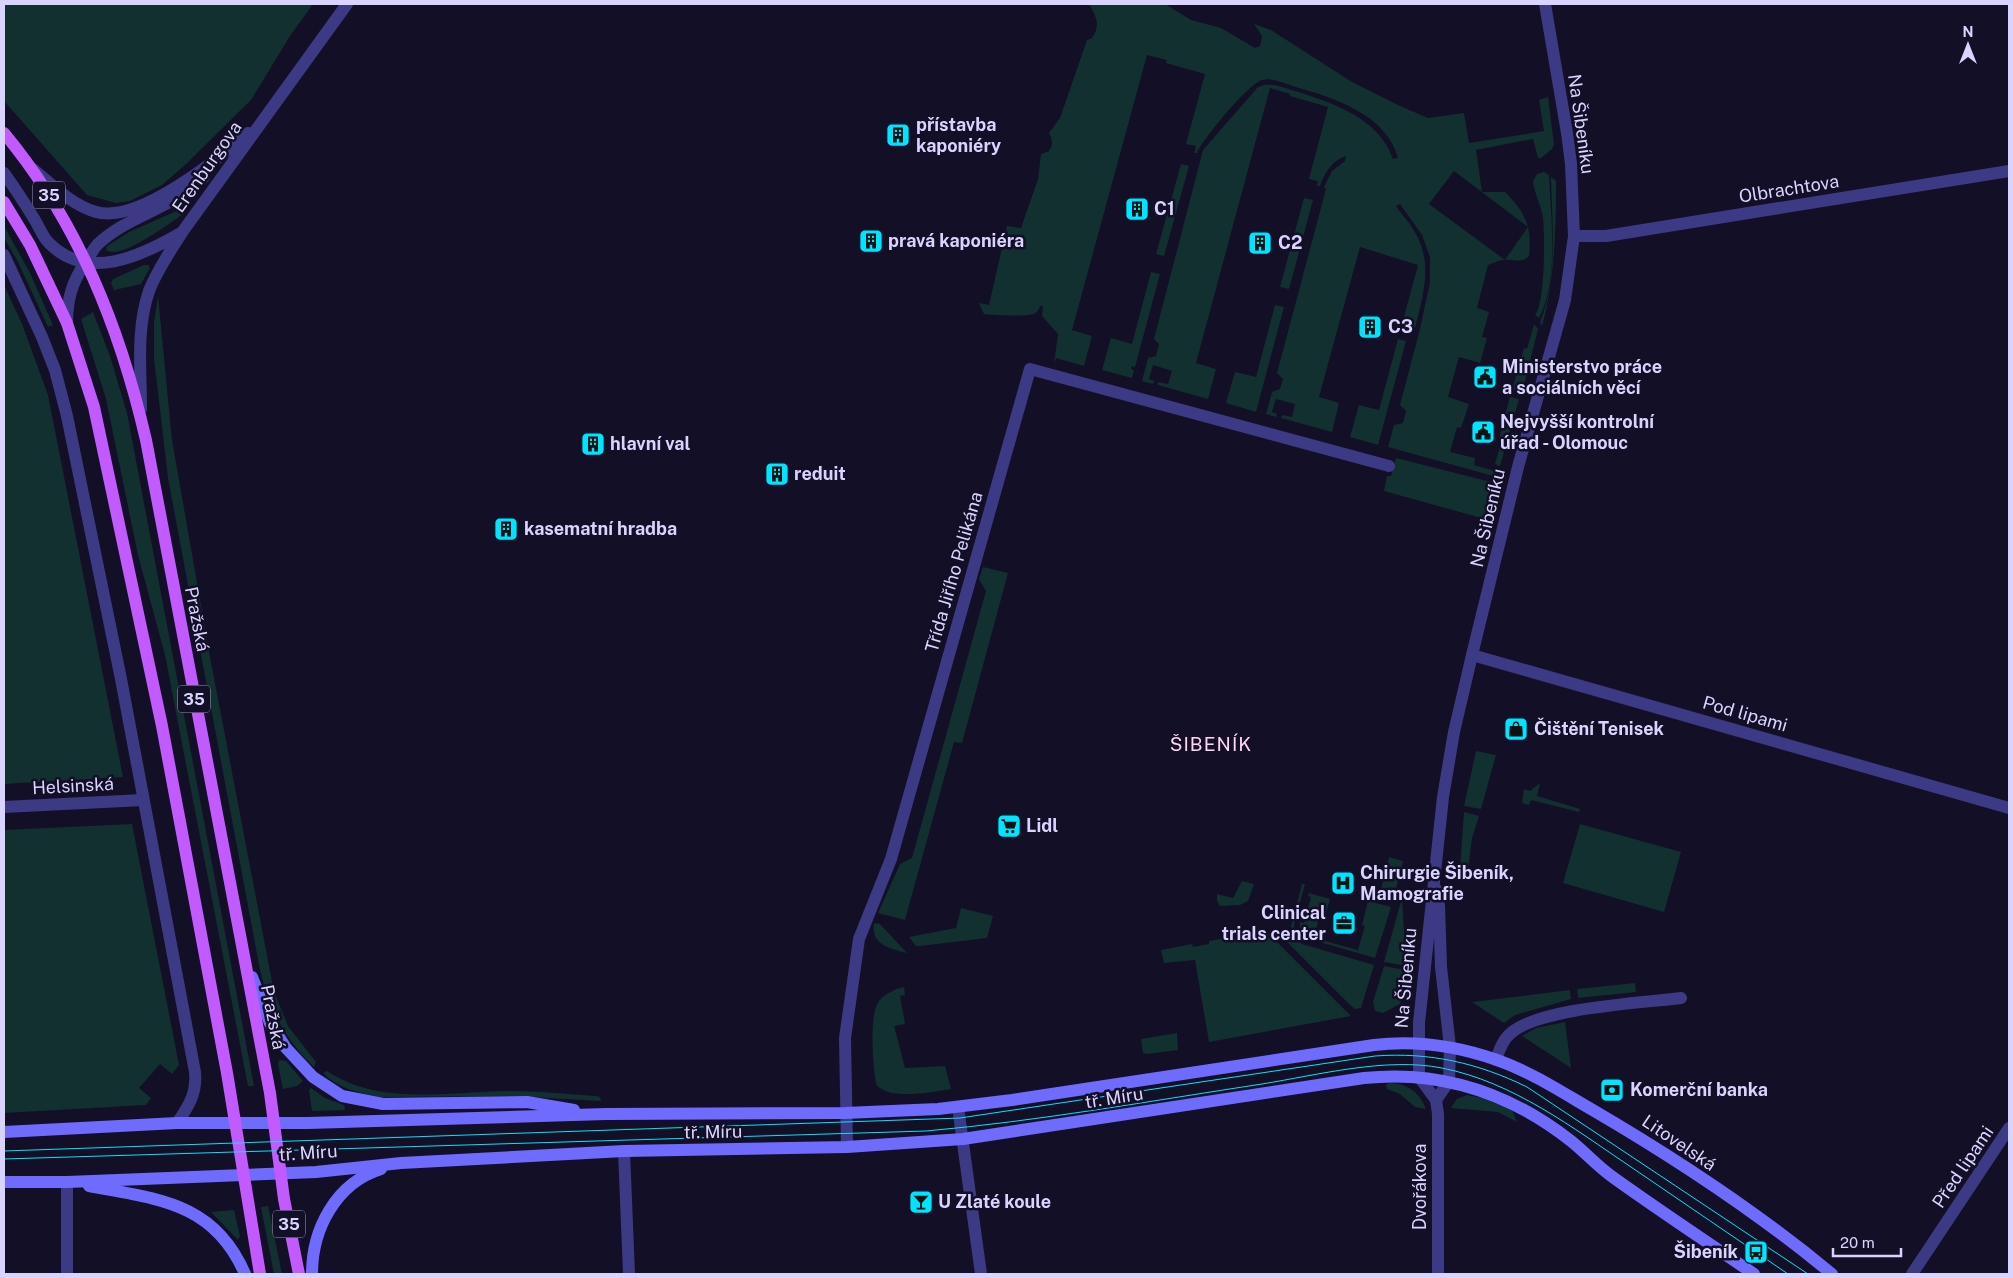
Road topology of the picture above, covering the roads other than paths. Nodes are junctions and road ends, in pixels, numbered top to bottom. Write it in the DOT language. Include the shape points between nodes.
graph roads {
  1 [pos="348,4"];
  2 [pos="1545,4"];
  3 [pos="259,124"];
  4 [pos="4,133"];
  5 [pos="224,154"];
  6 [pos="30,166"];
  7 [pos="2009,171"];
  8 [pos="4,173"];
  9 [pos="4,202"];
  10 [pos="183,231"];
  11 [pos="1574,236"];
  12 [pos="4,255"];
  13 [pos="85,263"];
  14 [pos="67,323"];
  15 [pos="141,419"];
  16 [pos="1389,466"];
  17 [pos="1472,655"];
  18 [pos="143,800"];
  19 [pos="4,806"];
  20 [pos="2009,808"];
  21 [pos="1435,884"];
  22 [pos="243,954"];
  23 [pos="1681,998"];
  24 [pos="1419,1043"];
  25 [pos="1450,1047"];
  26 [pos="1496,1060"];
  27 [pos="1419,1077"];
  28 [pos="1449,1081"];
  29 [pos="1436,1100"];
  30 [pos="958,1106"];
  31 [pos="846,1112"];
  32 [pos="606,1114"];
  33 [pos="177,1123"];
  34 [pos="235,1123"];
  35 [pos="274,1123"];
  36 [pos="2009,1128"];
  37 [pos="4,1132"];
  38 [pos="962,1139"];
  39 [pos="847,1147"];
  40 [pos="624,1152"];
  41 [pos="401,1163"];
  42 [pos="282,1173"];
  43 [pos="243,1175"];
  44 [pos="4,1182"];
  45 [pos="67,1182"];
  46 [pos="67,1274"];
  47 [pos="245,1274"];
  48 [pos="260,1274"];
  49 [pos="299,1274"];
  50 [pos="312,1274"];
  51 [pos="629,1274"];
  52 [pos="981,1274"];
  53 [pos="1438,1274"];
  54 [pos="1754,1274"];
  55 [pos="1832,1274"];
  56 [pos="1912,1274"];
  1 -- 3 [label="street, Erenburgova"];
  2 -- 11 [label="street, Na Šibeníku" via="1570,156"];
  3 -- 5 [label="street, Erenburgova"];
  3 -- 10 [label="street, Erenburgova"];
  4 -- 6 [label="main road, Pražská / 35"];
  5 -- 6 [label="street, Erenburgova" via="179,185 128,210 110,214 79,205"];
  5 -- 13 [label="street, Erenburgova" via="192,188 106,238"];
  6 -- 13 [label="main road, Pražská / 35" via="52,199"];
  7 -- 11 [label="street, Olbrachtova" via="1606,236"];
  8 -- 13 [label="street, Erenburgova" via="50,244"];
  9 -- 14 [label="main road, 35" via="30,245"];
  10 -- 13 [label="street, Erenburgova" via="148,251 126,259"];
  10 -- 15 [label="street, Erenburgova" via="160,269 146,303 141,332"];
  11 -- 17 [label="street, Na Šibeníku" via="1565,300 1518,467"];
  12 -- 18 [label="street" via="45,345 67,416 122,679"];
  13 -- 14 [label="street, Erenburgova" via="70,291"];
  13 -- 15 [label="main road, Pražská / 35" via="115,328"];
  14 -- 34 [label="main road, 35" via="94,407 162,726"];
  15 -- 22 [label="main road, Pražská / 35"];
  16 -- 31 [label="street, Třída Jiřího Pelikána" via="1030,368 891,859 859,939 846,1038"];
  17 -- 20 [label="street, Pod lipami"];
  17 -- 21 [label="street, Na Šibeníku" via="1443,796"];
  18 -- 19 [label="street, Helsinská"];
  18 -- 33 [label="street" via="195,1072 193,1098"];
  21 -- 24 [label="street, Na Šibeníku" via="1430,908"];
  21 -- 25 [label="street" via="1440,906 1442,977"];
  22 -- 32 [label="main road" via="278,1038 313,1077 342,1096 383,1104 527,1102"];
  22 -- 35 [label="main road, Pražská / 35"];
  23 -- 26 [label="street" via="1576,1011 1523,1024 1508,1035"];
  24 -- 25 [label="main road, Litovelská"];
  24 -- 27 [label="street, Na Šibeníku"];
  24 -- 30 [label="main road, tř. Míru" via="1374,1045"];
  25 -- 26 [label="main road, Litovelská"];
  25 -- 28 [label="street"];
  26 -- 55 [label="main road, Litovelská" via="1552,1086 1631,1132 1763,1221"];
  27 -- 28 [label="main road"];
  27 -- 29 [label="street"];
  27 -- 38 [label="main road, tř. Míru" via="1364,1078"];
  28 -- 29 [label="street"];
  28 -- 54 [label="main road" via="1500,1096 1532,1112 1573,1142 1613,1178"];
  29 -- 53 [label="street, Dvořákova"];
  30 -- 31 [label="main road, tř. Míru"];
  30 -- 38 [label="street"];
  31 -- 32 [label="main road, tř. Míru"];
  31 -- 39 [label="street, Třída Jiřího Pelikána"];
  32 -- 35 [label="main road, tř. Míru"];
  33 -- 34 [label="main road, tř. Míru"];
  33 -- 37 [label="main road, tř. Míru"];
  34 -- 35 [label="main road, tř. Míru"];
  34 -- 43 [label="main road, 35"];
  35 -- 42 [label="main road, Pražská / 35"];
  36 -- 56 [label="street, Před lipami"];
  38 -- 39 [label="main road, tř. Míru"];
  38 -- 52 [label="street"];
  39 -- 40 [label="main road, tř. Míru"];
  40 -- 41 [label="main road, tř. Míru"];
  40 -- 51 [label="street"];
  41 -- 42 [label="main road, tř. Míru"];
  41 -- 50 [label="main road" via="354,1182 333,1204 317,1238"];
  42 -- 43 [label="main road, tř. Míru"];
  42 -- 49 [label="main road, 35"];
  43 -- 45 [label="main road, tř. Míru"];
  43 -- 48 [label="main road, 35"];
  44 -- 45 [label="main road, tř. Míru"];
  45 -- 46 [label="street"];
  45 -- 47 [label="main road" via="168,1201 191,1211 224,1238"];
}
